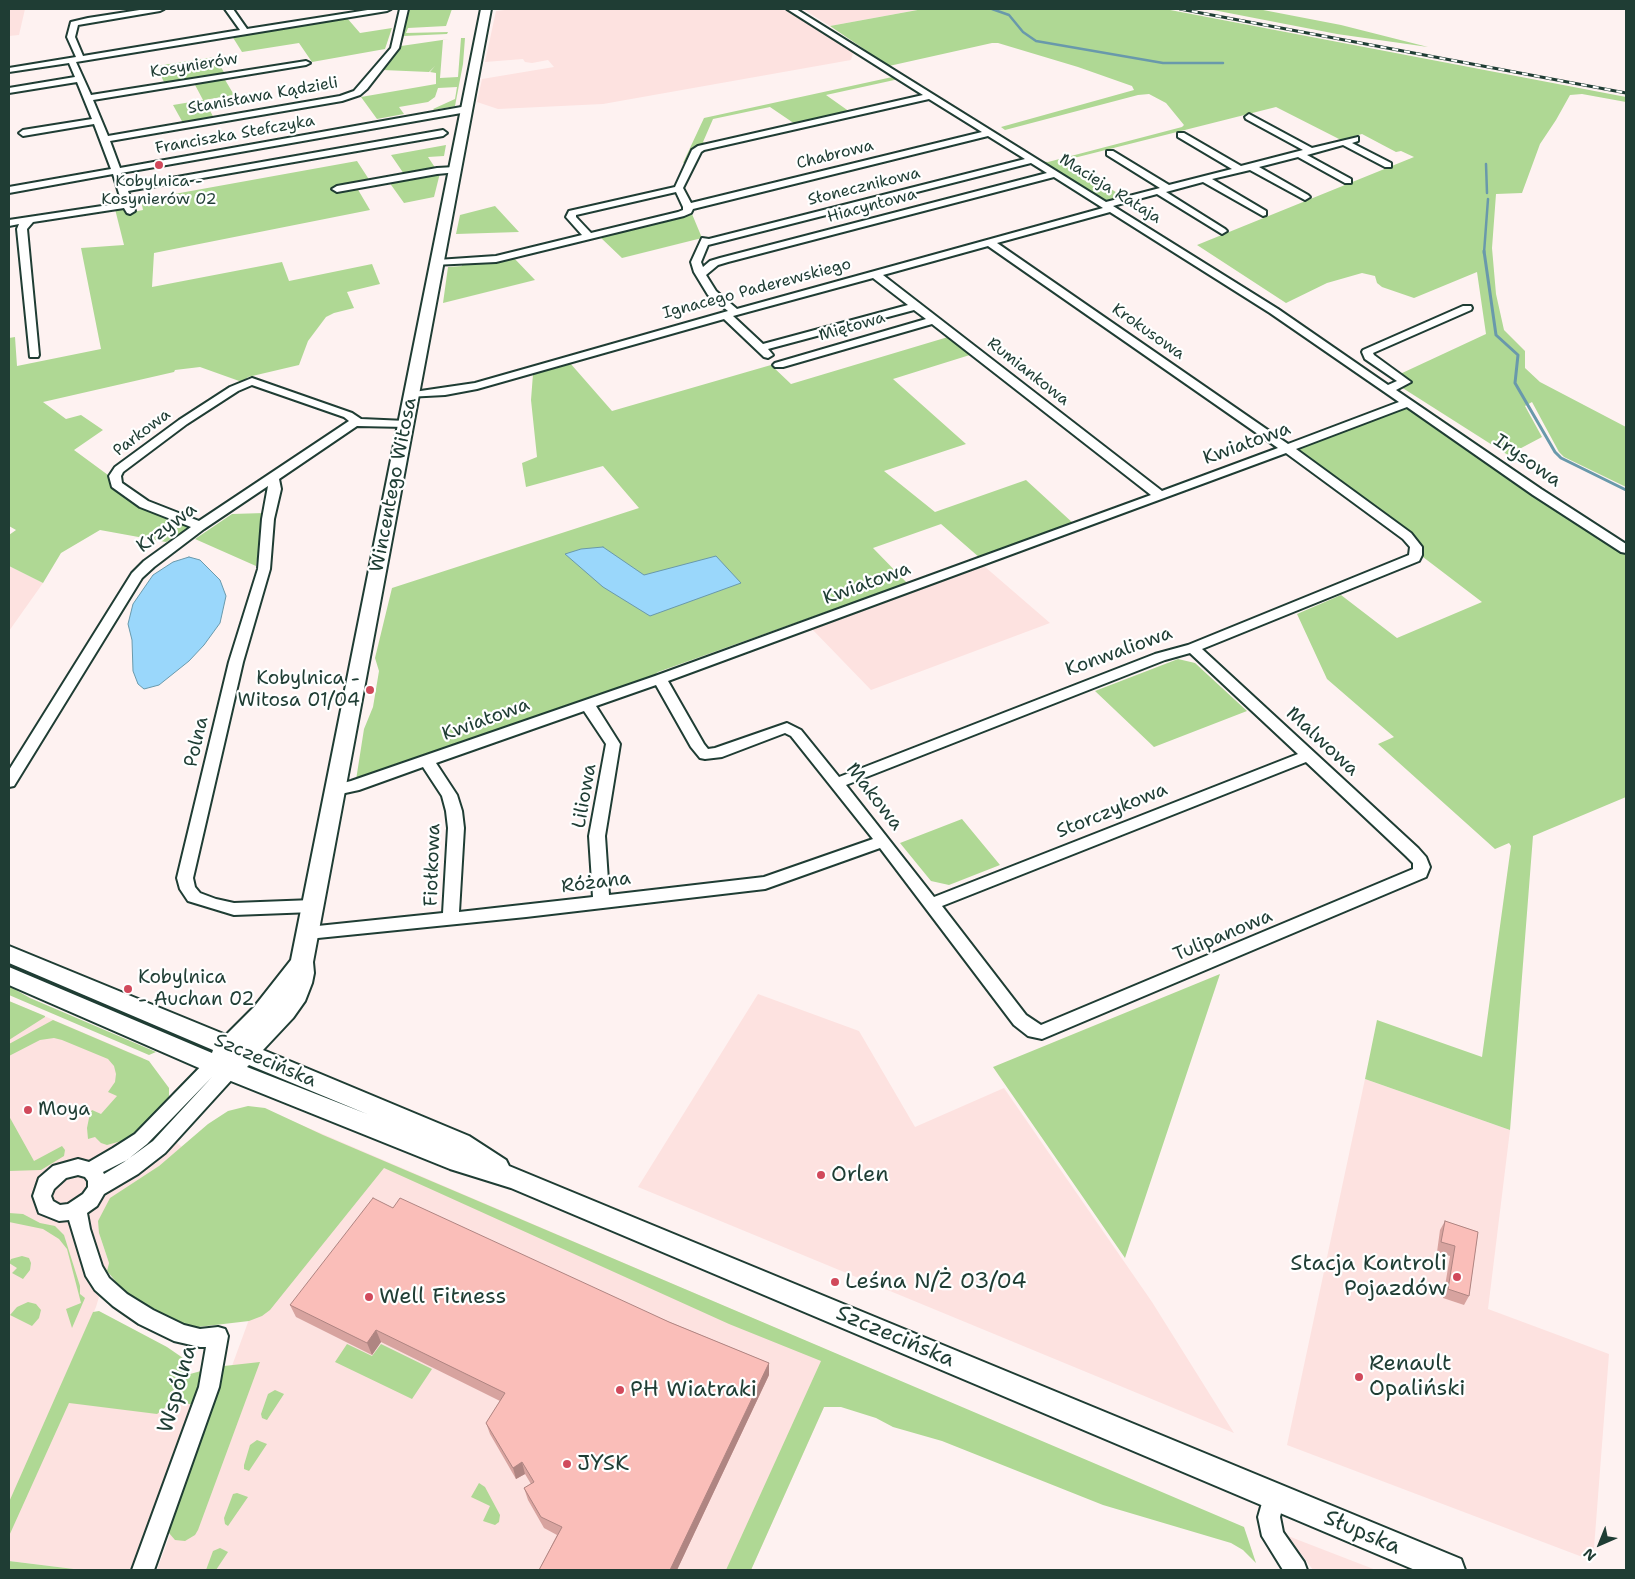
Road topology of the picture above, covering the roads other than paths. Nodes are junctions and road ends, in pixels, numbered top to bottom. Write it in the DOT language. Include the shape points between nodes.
graph roads {
  1 [pos="160,9"];
  2 [pos="229,9"];
  3 [pos="387,9"];
  4 [pos="404,9"];
  5 [pos="486,9"];
  6 [pos="791,9"];
  7 [pos="244,31"];
  8 [pos="75,58"];
  9 [pos="306,63"];
  10 [pos="9,70"];
  11 [pos="79,79"];
  12 [pos="9,91"];
  13 [pos="932,96"];
  14 [pos="88,98"];
  15 [pos="467,109"];
  16 [pos="1249,117"];
  17 [pos="97,121"];
  18 [pos="989,132"];
  19 [pos="24,133"];
  20 [pos="443,133"];
  21 [pos="1181,135"];
  22 [pos="105,139"];
  23 [pos="1356,139"];
  24 [pos="1344,142"];
  25 [pos="1311,151"];
  26 [pos="1110,153"];
  27 [pos="1299,154"];
  28 [pos="1032,160"];
  29 [pos="1388,165"];
  30 [pos="1252,166"];
  31 [pos="455,170"];
  32 [pos="1241,170"];
  33 [pos="116,171"];
  34 [pos="1055,174"];
  35 [pos="1205,179"];
  36 [pos="1348,181"];
  37 [pos="678,188"];
  38 [pos="123,189"];
  39 [pos="337,189"];
  40 [pos="1169,189"];
  41 [pos="9,190"];
  42 [pos="1158,192"];
  43 [pos="1305,197"];
  44 [pos="688,207"];
  45 [pos="1108,207"];
  46 [pos="1263,213"];
  47 [pos="30,220"];
  48 [pos="9,223"];
  49 [pos="1222,231"];
  50 [pos="588,236"];
  51 [pos="989,242"];
  52 [pos="437,263"];
  53 [pos="700,274"];
  54 [pos="875,274"];
  55 [pos="915,306"];
  56 [pos="1468,308"];
  57 [pos="730,314"];
  58 [pos="934,320"];
  59 [pos="761,348"];
  60 [pos="34,355"];
  61 [pos="778,365"];
  62 [pos="787,373"];
  63 [pos="1387,390"];
  64 [pos="411,395"];
  65 [pos="1408,403"];
  66 [pos="358,422"];
  67 [pos="406,424"];
  68 [pos="1288,449"];
  69 [pos="270,479"];
  70 [pos="1160,496"];
  71 [pos="200,526"];
  72 [pos="1626,549"];
  73 [pos="1414,558"];
  74 [pos="1193,648"];
  75 [pos="660,679"];
  76 [pos="587,704"];
  77 [pos="1307,756"];
  78 [pos="427,761"];
  79 [pos="9,782"];
  80 [pos="838,783"];
  81 [pos="336,790"];
  82 [pos="884,841"];
  83 [pos="1422,867"];
  84 [pos="601,901"];
  85 [pos="932,904"];
  86 [pos="313,906"];
  87 [pos="451,918"];
  88 [pos="308,933"];
  89 [pos="9,954"];
  90 [pos="9,976"];
  91 [pos="1034,1031"];
  92 [pos="230,1058"];
  93 [pos="90,1170"];
  94 [pos="97,1188"];
  95 [pos="77,1209"];
  96 [pos="1274,1497"];
  97 [pos="143,1570"];
  98 [pos="1296,1570"];
  99 [pos="1450,1570"];
  1 -- 8 [label="street" via="74,24 71,37"];
  2 -- 7 [label="street"];
  3 -- 7 [label="street"];
  4 -- 22 [label="street, Stanisława Kądzieli" via="395,48 357,93"];
  5 -- 15 [label="street, Wincentego Witosa"];
  6 -- 13 [label="street, Macieja Rataja"];
  7 -- 8 [label="street"];
  8 -- 10 [label="street"];
  8 -- 11 [label="street"];
  9 -- 14 [label="street, Kosynierów"];
  11 -- 12 [label="street"];
  11 -- 14 [label="street"];
  13 -- 18 [label="street, Macieja Rataja"];
  13 -- 37 [label="street, Chabrowa" via="701,148"];
  14 -- 17 [label="street"];
  15 -- 31 [label="street, Wincentego Witosa"];
  15 -- 33 [label="street, Franciszka Stefczyka"];
  16 -- 25 [label="street"];
  17 -- 19 [label="street"];
  17 -- 22 [label="street"];
  18 -- 28 [label="street, Macieja Rataja"];
  18 -- 44 [label="street, Chabrowa"];
  20 -- 38 [label="street"];
  21 -- 32 [label="street"];
  22 -- 33 [label="street"];
  23 -- 24 [label="street, Ignacego Paderewskiego"];
  24 -- 25 [label="street, Ignacego Paderewskiego"];
  24 -- 29 [label="street"];
  25 -- 27 [label="street, Ignacego Paderewskiego"];
  26 -- 40 [label="street"];
  27 -- 30 [label="street, Ignacego Paderewskiego"];
  27 -- 36 [label="street"];
  28 -- 34 [label="street, Macieja Rataja"];
  28 -- 53 [label="street, Słonecznikowa" via="704,242 696,262"];
  30 -- 32 [label="street, Ignacego Paderewskiego"];
  30 -- 43 [label="street"];
  31 -- 39 [label="street"];
  31 -- 52 [label="street, Wincentego Witosa"];
  32 -- 35 [label="street, Ignacego Paderewskiego"];
  33 -- 38 [label="street"];
  33 -- 41 [label="street, Franciszka Stefczyka"];
  34 -- 45 [label="street, Macieja Rataja"];
  34 -- 53 [label="street, Hiacyntowa" via="724,260"];
  35 -- 40 [label="street, Ignacego Paderewskiego"];
  35 -- 46 [label="street"];
  37 -- 44 [label="street"];
  37 -- 50 [label="street" via="572,213 571,217"];
  38 -- 47 [label="street" via="129,208"];
  40 -- 42 [label="street, Ignacego Paderewskiego"];
  42 -- 45 [label="street, Ignacego Paderewskiego"];
  42 -- 49 [label="street"];
  44 -- 50 [label="street, Chabrowa" via="688,211 681,214"];
  45 -- 51 [label="street, Ignacego Paderewskiego"];
  45 -- 63 [label="street, Macieja Rataja" via="1274,311"];
  47 -- 48 [label="street"];
  47 -- 60 [label="street" via="22,229"];
  50 -- 52 [label="street, Chabrowa" via="496,259"];
  51 -- 54 [label="street, Ignacego Paderewskiego"];
  51 -- 68 [label="street, Krokusowa"];
  52 -- 64 [label="street, Wincentego Witosa"];
  53 -- 57 [label="street"];
  54 -- 55 [label="street, Rumiankowa"];
  54 -- 57 [label="street, Ignacego Paderewskiego"];
  55 -- 58 [label="street, Rumiankowa"];
  55 -- 59 [label="street"];
  56 -- 63 [label="street" via="1367,352 1369,357 1405,382"];
  57 -- 59 [label="street"];
  57 -- 64 [label="street, Ignacego Paderewskiego" via="477,386"];
  58 -- 61 [label="street, Miętowa"];
  58 -- 70 [label="street, Rumiankowa"];
  59 -- 61 [label="street"];
  61 -- 62 [label="street"];
  63 -- 65 [label="street, Macieja Rataja"];
  64 -- 67 [label="street, Wincentego Witosa"];
  65 -- 68 [label="street, Kwiatowa"];
  65 -- 72 [label="street, Irysowa"];
  66 -- 67 [label="street"];
  66 -- 69 [label="street, Krzywa"];
  66 -- 71 [label="street, Parkowa" via="348,415 252,381 234,388 183,422 116,476 116,484 144,504"];
  67 -- 81 [label="street, Wincentego Witosa"];
  68 -- 70 [label="street, Kwiatowa"];
  68 -- 73 [label="street, Krokusowa" via="1407,536 1416,547"];
  69 -- 71 [label="street, Krzywa"];
  69 -- 86 [label="street, Polna" via="274,481 275,489 268,519 264,569 236,662 185,878 194,897 234,909"];
  70 -- 75 [label="street, Kwiatowa"];
  71 -- 79 [label="street, Krzywa" via="156,557 137,576"];
  73 -- 74 [label="street, Konwaliowa"];
  74 -- 77 [label="street, Malwowa"];
  74 -- 80 [label="street, Konwaliowa" via="1160,656"];
  75 -- 76 [label="street, Kwiatowa"];
  75 -- 80 [label="street, Makowa" via="701,751 717,753 788,728 796,733"];
  76 -- 78 [label="street, Kwiatowa"];
  76 -- 84 [label="street, Liliowa" via="613,744 597,836"];
  77 -- 83 [label="street, Malwowa" via="1412,852"];
  77 -- 85 [label="street, Storczykowa"];
  78 -- 81 [label="street, Kwiatowa"];
  78 -- 87 [label="street, Fiołkowa" via="454,811"];
  80 -- 82 [label="street, Makowa"];
  81 -- 86 [label="street, Wincentego Witosa"];
  82 -- 84 [label="street, Różana" via="765,883"];
  82 -- 85 [label="street, Makowa"];
  83 -- 91 [label="street, Tulipanowa" via="1414,877 1050,1030"];
  84 -- 87 [label="street, Różana"];
  85 -- 91 [label="street, Makowa" via="1020,1020"];
  86 -- 88 [label="street, Wincentego Witosa"];
  87 -- 88 [label="street, Różana"];
  88 -- 92 [label="street, Wincentego Witosa" via="301,984 292,1003"];
  89 -- 92 [label="street, Szczecińska"];
  90 -- 92 [label="street, Szczecińska"];
  92 -- 93 [label="street" via="141,1139"];
  92 -- 94 [label="street" via="159,1147"];
  92 -- 96 [label="street, Szczecińska" via="459,1162 516,1179"];
  93 -- 94 [label="street" via="95,1174"];
  93 -- 95 [label="street" via="78,1167 60,1172 43,1190 43,1201 52,1211 59,1213"];
  94 -- 95 [label="street" via="90,1200"];
  95 -- 97 [label="street, Wspólna" via="80,1229 102,1284 146,1317 181,1334 200,1338 218,1336 210,1387"];
  96 -- 98 [label="street" via="1269,1517 1273,1536"];
  96 -- 99 [label="street, Słupska"];
}
